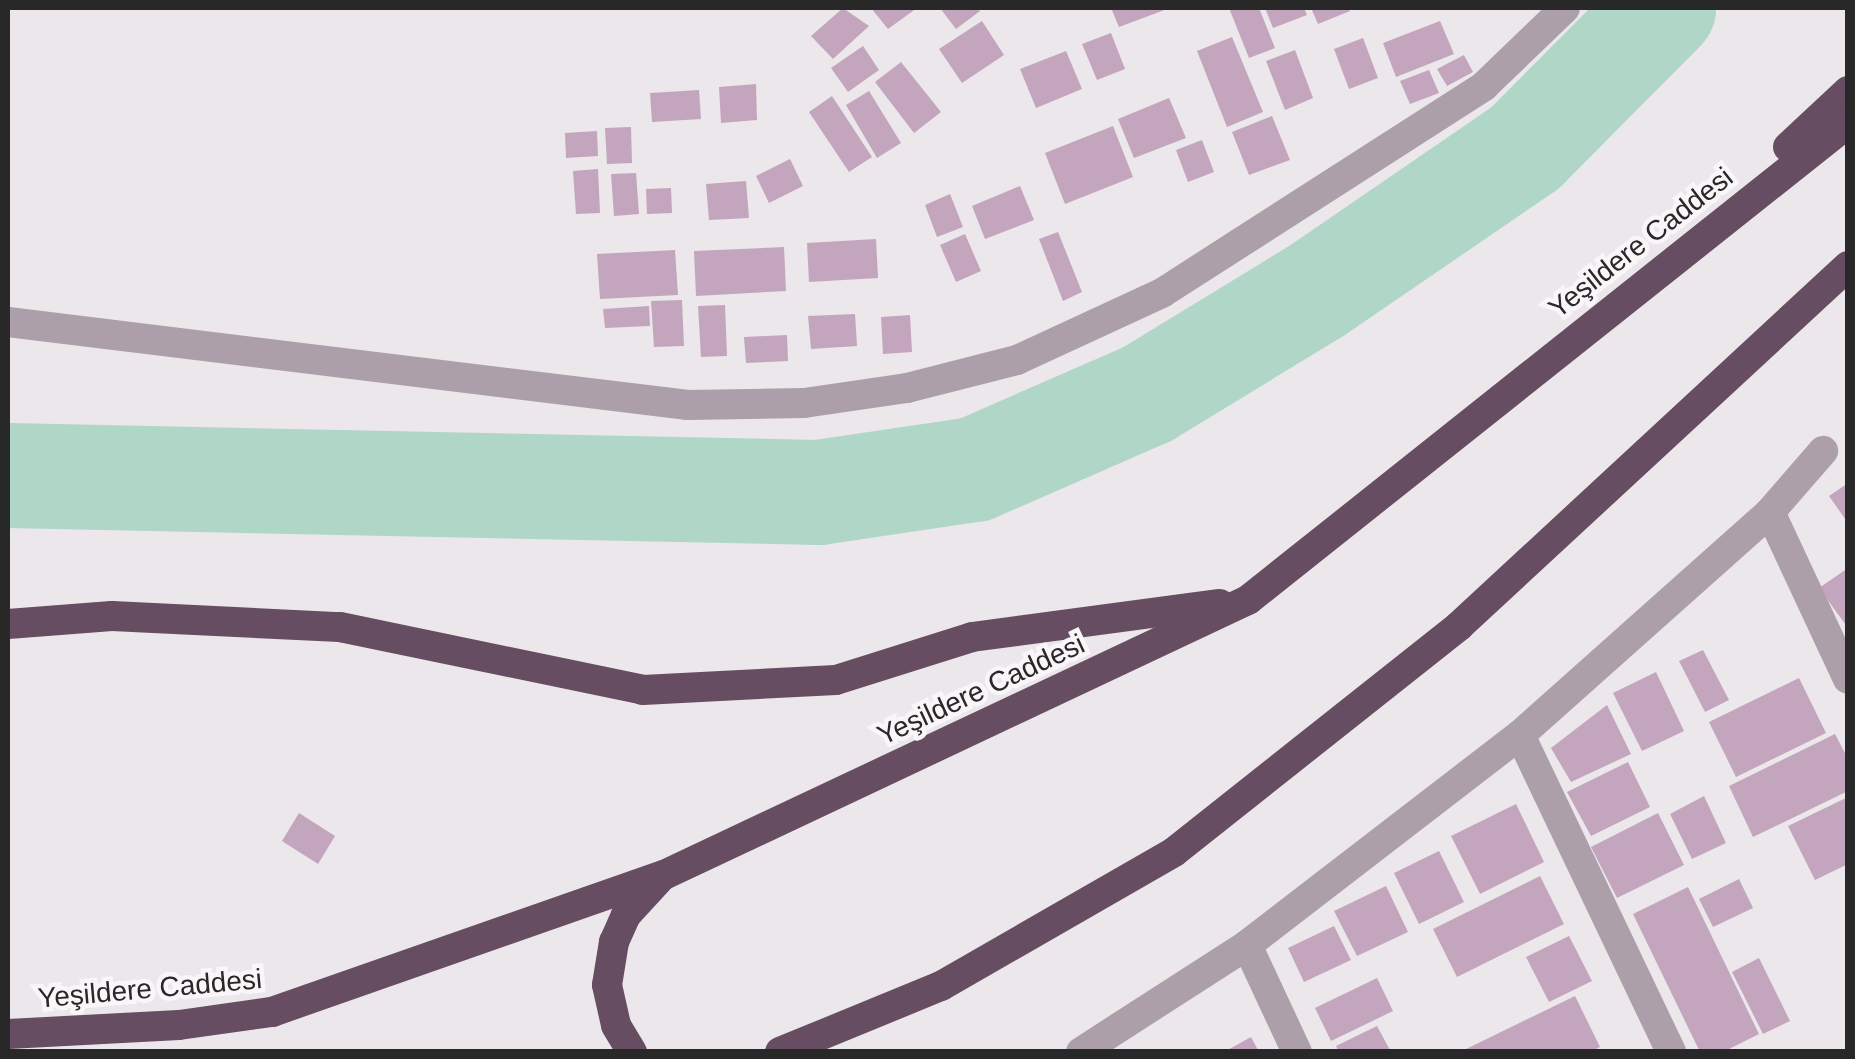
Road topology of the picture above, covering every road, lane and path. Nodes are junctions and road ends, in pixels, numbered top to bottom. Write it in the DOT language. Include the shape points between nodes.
graph roads {
  1 [pos="1566,8"];
  2 [pos="1848,91"];
  3 [pos="1848,123"];
  4 [pos="1668,261"];
  5 [pos="1846,268"];
  6 [pos="8,322"];
  7 [pos="1823,451"];
  8 [pos="1770,512"];
  9 [pos="1248,600"];
  10 [pos="8,624"];
  11 [pos="1848,679"];
  12 [pos="1520,735"];
  13 [pos="664,875"];
  14 [pos="1247,945"];
  15 [pos="8,1034"];
  16 [pos="632,1052"];
  17 [pos="780,1052"];
  18 [pos="1081,1052"];
  19 [pos="1296,1052"];
  20 [pos="1671,1052"];
  1 -- 6 [label="street" via="1484,86 1162,293 1017,360 907,388 804,403 688,405"];
  2 -- 4 [label="highway"];
  3 -- 4 [label="highway, Yeşildere Caddesi"];
  4 -- 9 [label="highway, Yeşildere Caddesi"];
  5 -- 17 [label="highway" via="1459,626 1174,852 941,986"];
  7 -- 8 [label="street"];
  8 -- 11 [label="street"];
  8 -- 12 [label="street"];
  9 -- 10 [label="highway" via="972,637 836,680 643,690 340,628 112,616"];
  9 -- 13 [label="highway, Yeşildere Caddesi"];
  12 -- 14 [label="street"];
  12 -- 20 [label="street"];
  13 -- 15 [label="highway, Yeşildere Caddesi" via="272,1012 180,1026"];
  13 -- 16 [label="highway" via="626,915 614,942 607,985 616,1024"];
  14 -- 18 [label="street"];
  14 -- 19 [label="street"];
}
